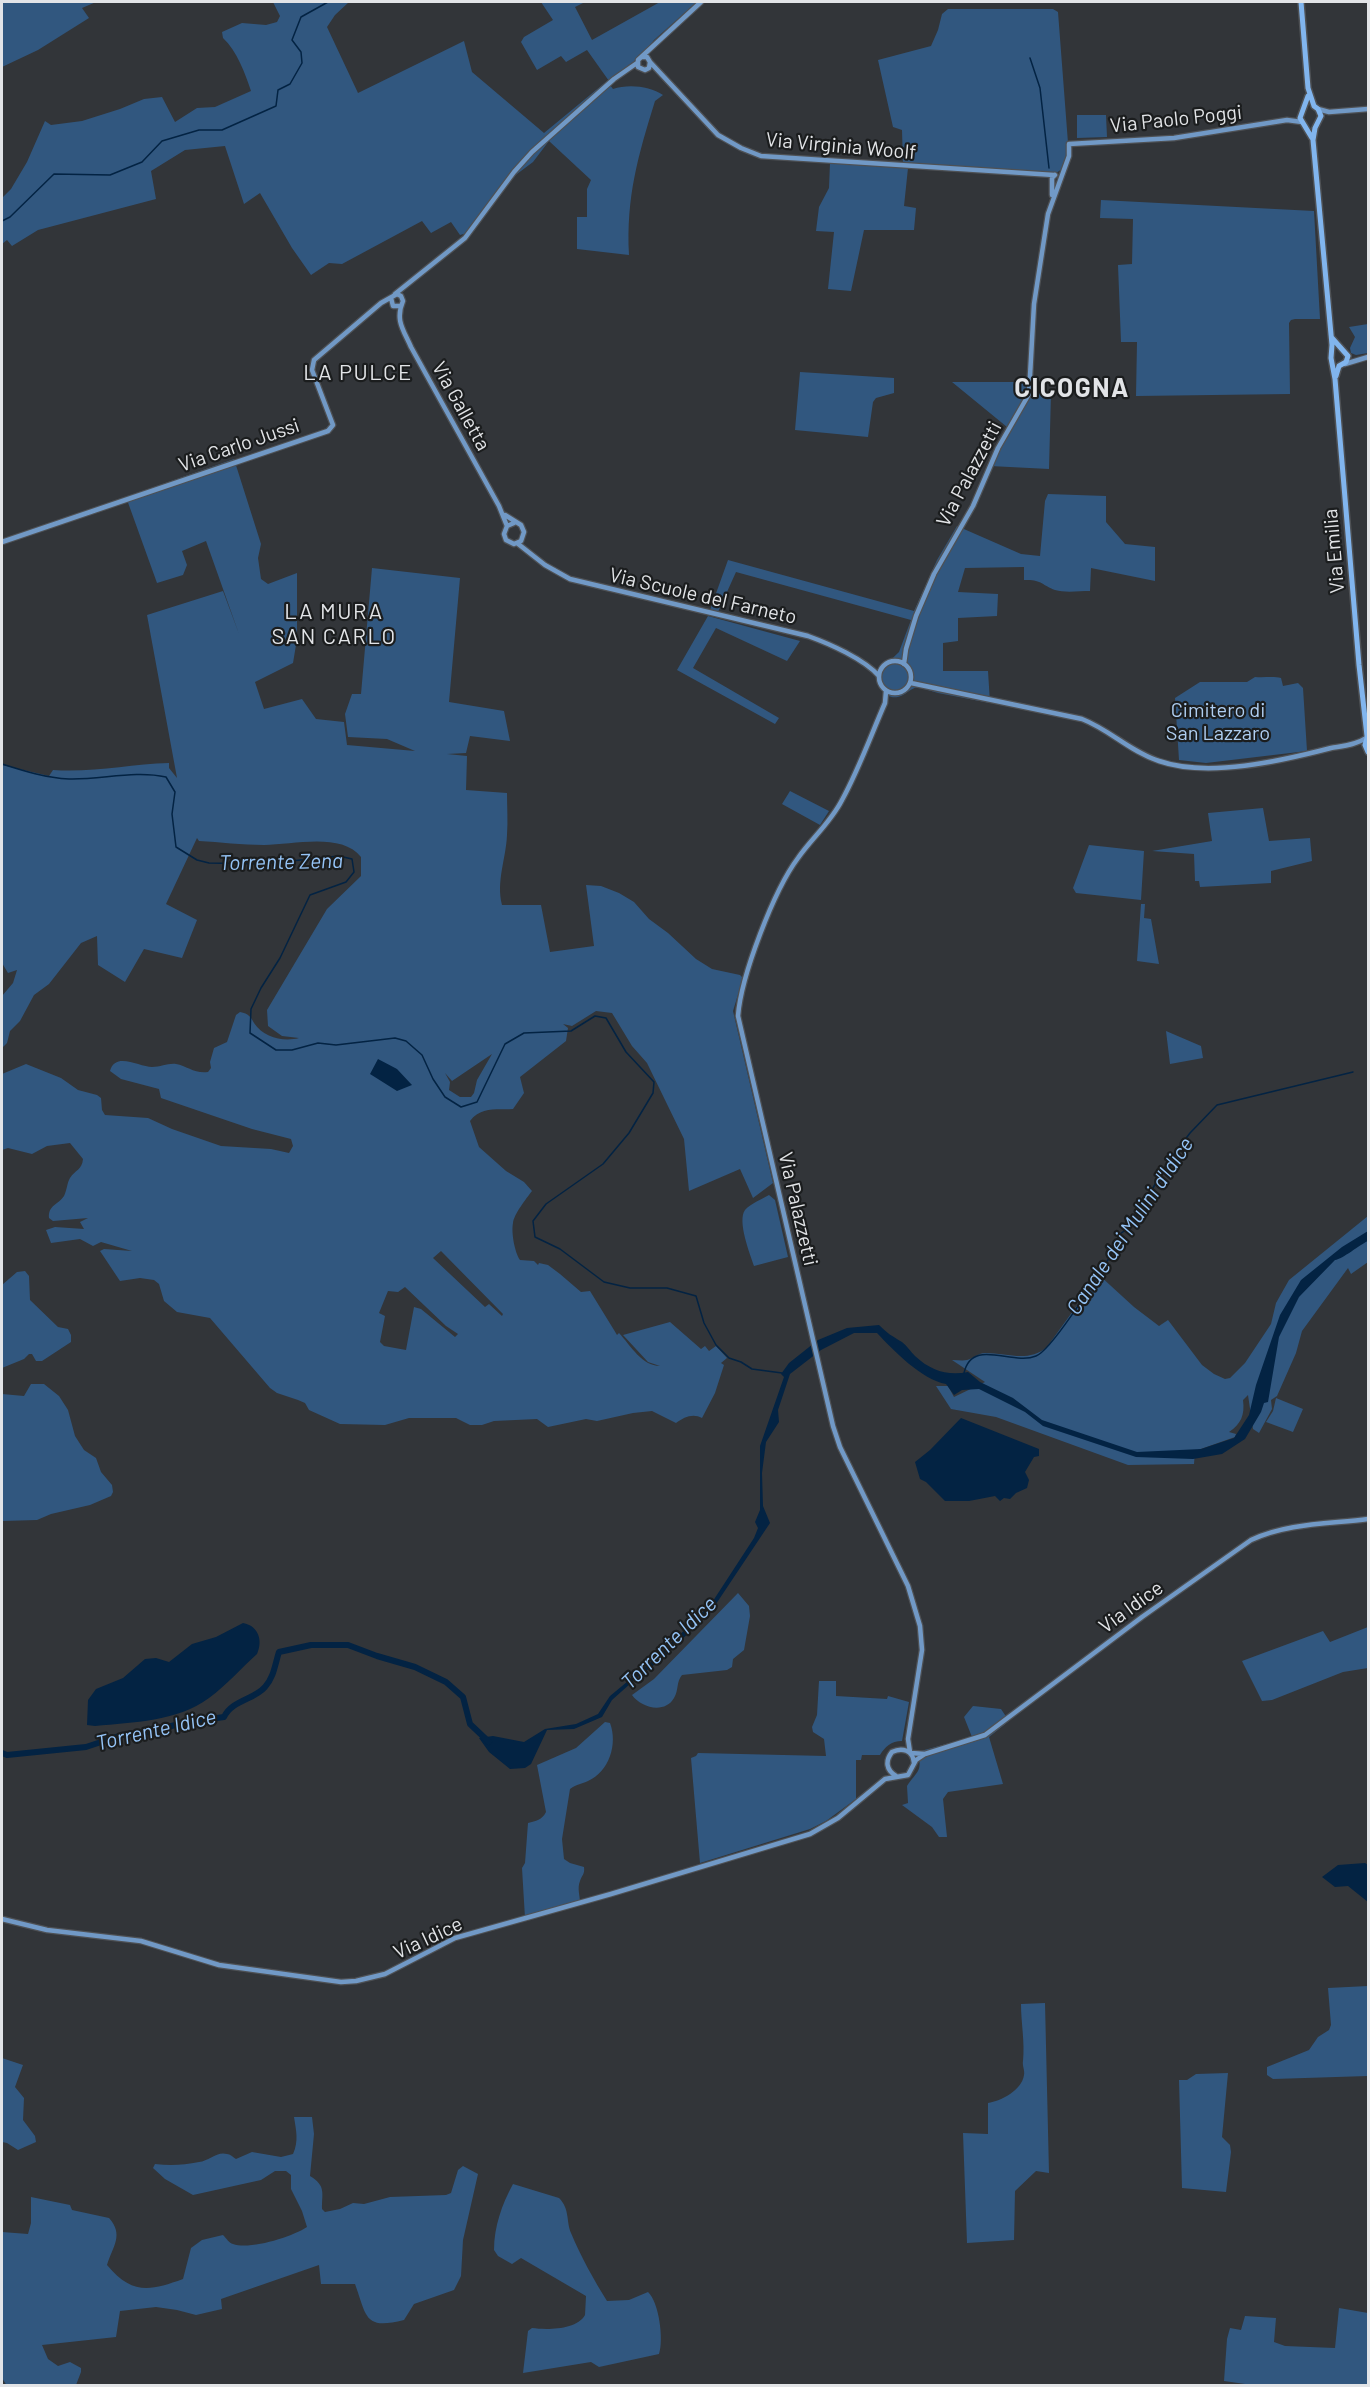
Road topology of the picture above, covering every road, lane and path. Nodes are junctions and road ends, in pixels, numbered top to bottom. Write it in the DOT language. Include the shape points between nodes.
graph roads {
  1 [pos="701,2"];
  2 [pos="1300,2"];
  3 [pos="652,47"];
  4 [pos="642,57"];
  5 [pos="650,61"];
  6 [pos="637,63"];
  7 [pos="642,70"];
  8 [pos="627,72"];
  9 [pos="665,77"];
  10 [pos="1308,88"];
  11 [pos="1316,108"];
  12 [pos="1368,109"];
  13 [pos="1303,110"];
  14 [pos="1329,112"];
  15 [pos="1321,118"];
  16 [pos="1287,120"];
  17 [pos="1304,124"];
  18 [pos="1316,125"];
  19 [pos="1313,140"];
  20 [pos="1056,179"];
  21 [pos="404,288"];
  22 [pos="393,296"];
  23 [pos="402,297"];
  24 [pos="384,302"];
  25 [pos="392,305"];
  26 [pos="401,306"];
  27 [pos="398,312"];
  28 [pos="1331,337"];
  29 [pos="1339,348"];
  30 [pos="1332,352"];
  31 [pos="1348,356"];
  32 [pos="1366,358"];
  33 [pos="1333,363"];
  34 [pos="1342,365"];
  35 [pos="1335,379"];
  36 [pos="503,513"];
  37 [pos="514,523"];
  38 [pos="507,526"];
  39 [pos="523,539"];
  40 [pos="2,542"];
  41 [pos="517,543"];
  42 [pos="529,551"];
  43 [pos="906,649"];
  44 [pos="895,661"];
  45 [pos="904,664"];
  46 [pos="873,669"];
  47 [pos="881,669"];
  48 [pos="879,676"];
  49 [pos="911,680"];
  50 [pos="886,691"];
  51 [pos="895,694"];
  52 [pos="885,703"];
  53 [pos="1368,722"];
  54 [pos="1367,736"];
  55 [pos="1347,745"];
  56 [pos="1367,750"];
  57 [pos="1368,1519"];
  58 [pos="908,1739"];
  59 [pos="900,1749"];
  60 [pos="910,1753"];
  61 [pos="925,1754"];
  62 [pos="914,1763"];
  63 [pos="888,1768"];
  64 [pos="896,1776"];
  65 [pos="880,1782"];
  66 [pos="2,1919"];
  1 -- 3 [label="main road"];
  2 -- 10 [label="main road"];
  3 -- 4 [label="main road"];
  3 -- 5 [label="main road"];
  4 -- 5 [label="main road"];
  4 -- 6 [label="main road"];
  5 -- 7 [label="main road" via="649,68"];
  5 -- 9 [label="main road, Via Virginia Woolf"];
  6 -- 7 [label="main road"];
  6 -- 8 [label="main road, Via Carlo Jussi"];
  7 -- 8 [label="main road, Via Carlo Jussi"];
  7 -- 9 [label="main road, Via Virginia Woolf"];
  8 -- 21 [label="main road, Via Carlo Jussi" via="532,152 465,237"];
  9 -- 20 [label="main road, Via Virginia Woolf" via="718,135 761,156"];
  10 -- 11 [label="main road"];
  10 -- 13 [label="main road"];
  11 -- 13 [label="main road"];
  11 -- 14 [label="main road"];
  11 -- 15 [label="main road"];
  12 -- 14 [label="main road"];
  13 -- 16 [label="main road, Via Paolo Poggi"];
  13 -- 17 [label="main road, Via Emilia"];
  14 -- 15 [label="main road"];
  15 -- 18 [label="main road"];
  16 -- 17 [label="main road, Via Paolo Poggi"];
  16 -- 20 [label="main road, Via Paolo Poggi" via="1174,138 1069,144 1065,169"];
  17 -- 18 [label="main road"];
  17 -- 19 [label="main road, Via Emilia"];
  18 -- 19 [label="main road, Via Emilia"];
  19 -- 28 [label="main road, Via Emilia"];
  20 -- 43 [label="main road, Via Palazzetti" via="1034,304 1029,394 934,574"];
  21 -- 22 [label="main road, Via Carlo Jussi"];
  21 -- 23 [label="main road"];
  22 -- 23 [label="main road"];
  22 -- 24 [label="main road, Via Carlo Jussi"];
  22 -- 25 [label="main road"];
  23 -- 26 [label="main road"];
  24 -- 25 [label="main road"];
  24 -- 40 [label="main road, Via Carlo Jussi" via="314,360 312,370 333,425 328,431"];
  25 -- 26 [label="main road"];
  25 -- 27 [label="main road, Via Galletta"];
  26 -- 27 [label="main road"];
  27 -- 36 [label="main road, Via Galletta" via="411,346"];
  28 -- 29 [label="main road"];
  28 -- 30 [label="main road, Via Emilia"];
  29 -- 30 [label="main road"];
  29 -- 31 [label="main road"];
  30 -- 33 [label="main road, Via Emilia"];
  31 -- 32 [label="main road"];
  31 -- 34 [label="main road, Via Emilia"];
  32 -- 34 [label="main road"];
  33 -- 34 [label="main road"];
  33 -- 35 [label="main road, Via Emilia"];
  34 -- 35 [label="main road, Via Emilia"];
  35 -- 53 [label="main road, Via Emilia" via="1359,665"];
  36 -- 37 [label="main road, Via Galletta"];
  36 -- 38 [label="main road, Via Galletta"];
  37 -- 38 [label="main road"];
  37 -- 39 [label="main road" via="523,528"];
  38 -- 41 [label="main road" via="505,538"];
  39 -- 41 [label="main road"];
  39 -- 42 [label="main road, Via Scuole del Farneto"];
  41 -- 42 [label="main road, Via Scuole del Farneto"];
  42 -- 46 [label="main road, Via Scuole del Farneto" via="570,579 808,636"];
  43 -- 44 [label="main road, Via Palazzetti"];
  43 -- 45 [label="main road, Via Palazzetti"];
  44 -- 45 [label="main road"];
  44 -- 47 [label="main road, Via Palazzetti"];
  45 -- 49 [label="main road"];
  46 -- 47 [label="main road, Via Scuole del Farneto"];
  46 -- 48 [label="main road, Via Scuole del Farneto"];
  47 -- 48 [label="main road"];
  48 -- 50 [label="main road, Via Palazzetti"];
  49 -- 51 [label="main road, Via Palazzetti" via="902,692"];
  49 -- 55 [label="main road" via="1082,719 1160,762 1203,768 1267,761"];
  50 -- 51 [label="main road"];
  50 -- 52 [label="main road, Via Palazzetti"];
  51 -- 52 [label="main road, Via Palazzetti"];
  52 -- 58 [label="main road, Via Palazzetti" via="842,800 778,890 739,1003 740,1025 840,1447 908,1586 918,1617 922,1650"];
  53 -- 54 [label="main road, Via Emilia"];
  54 -- 55 [label="main road"];
  54 -- 56 [label="main road, Via Emilia"];
  55 -- 56 [label="main road"];
  57 -- 61 [label="main road, Via Idice" via="1270,1532 1238,1548 985,1735"];
  58 -- 59 [label="main road, Via Palazzetti"];
  58 -- 60 [label="main road, Via Palazzetti"];
  59 -- 60 [label="main road, Via Idice"];
  59 -- 63 [label="main road, Via Idice" via="889,1756"];
  60 -- 61 [label="main road, Via Idice"];
  60 -- 62 [label="main road"];
  61 -- 62 [label="main road, Via Idice"];
  62 -- 64 [label="main road, Via Idice" via="908,1775"];
  63 -- 64 [label="main road"];
  63 -- 65 [label="main road, Via Idice"];
  64 -- 65 [label="main road, Via Idice"];
  65 -- 66 [label="main road, Via Idice" via="838,1818 810,1834 455,1938 404,1966 356,1981 219,1965 141,1941 47,1930"];
}
